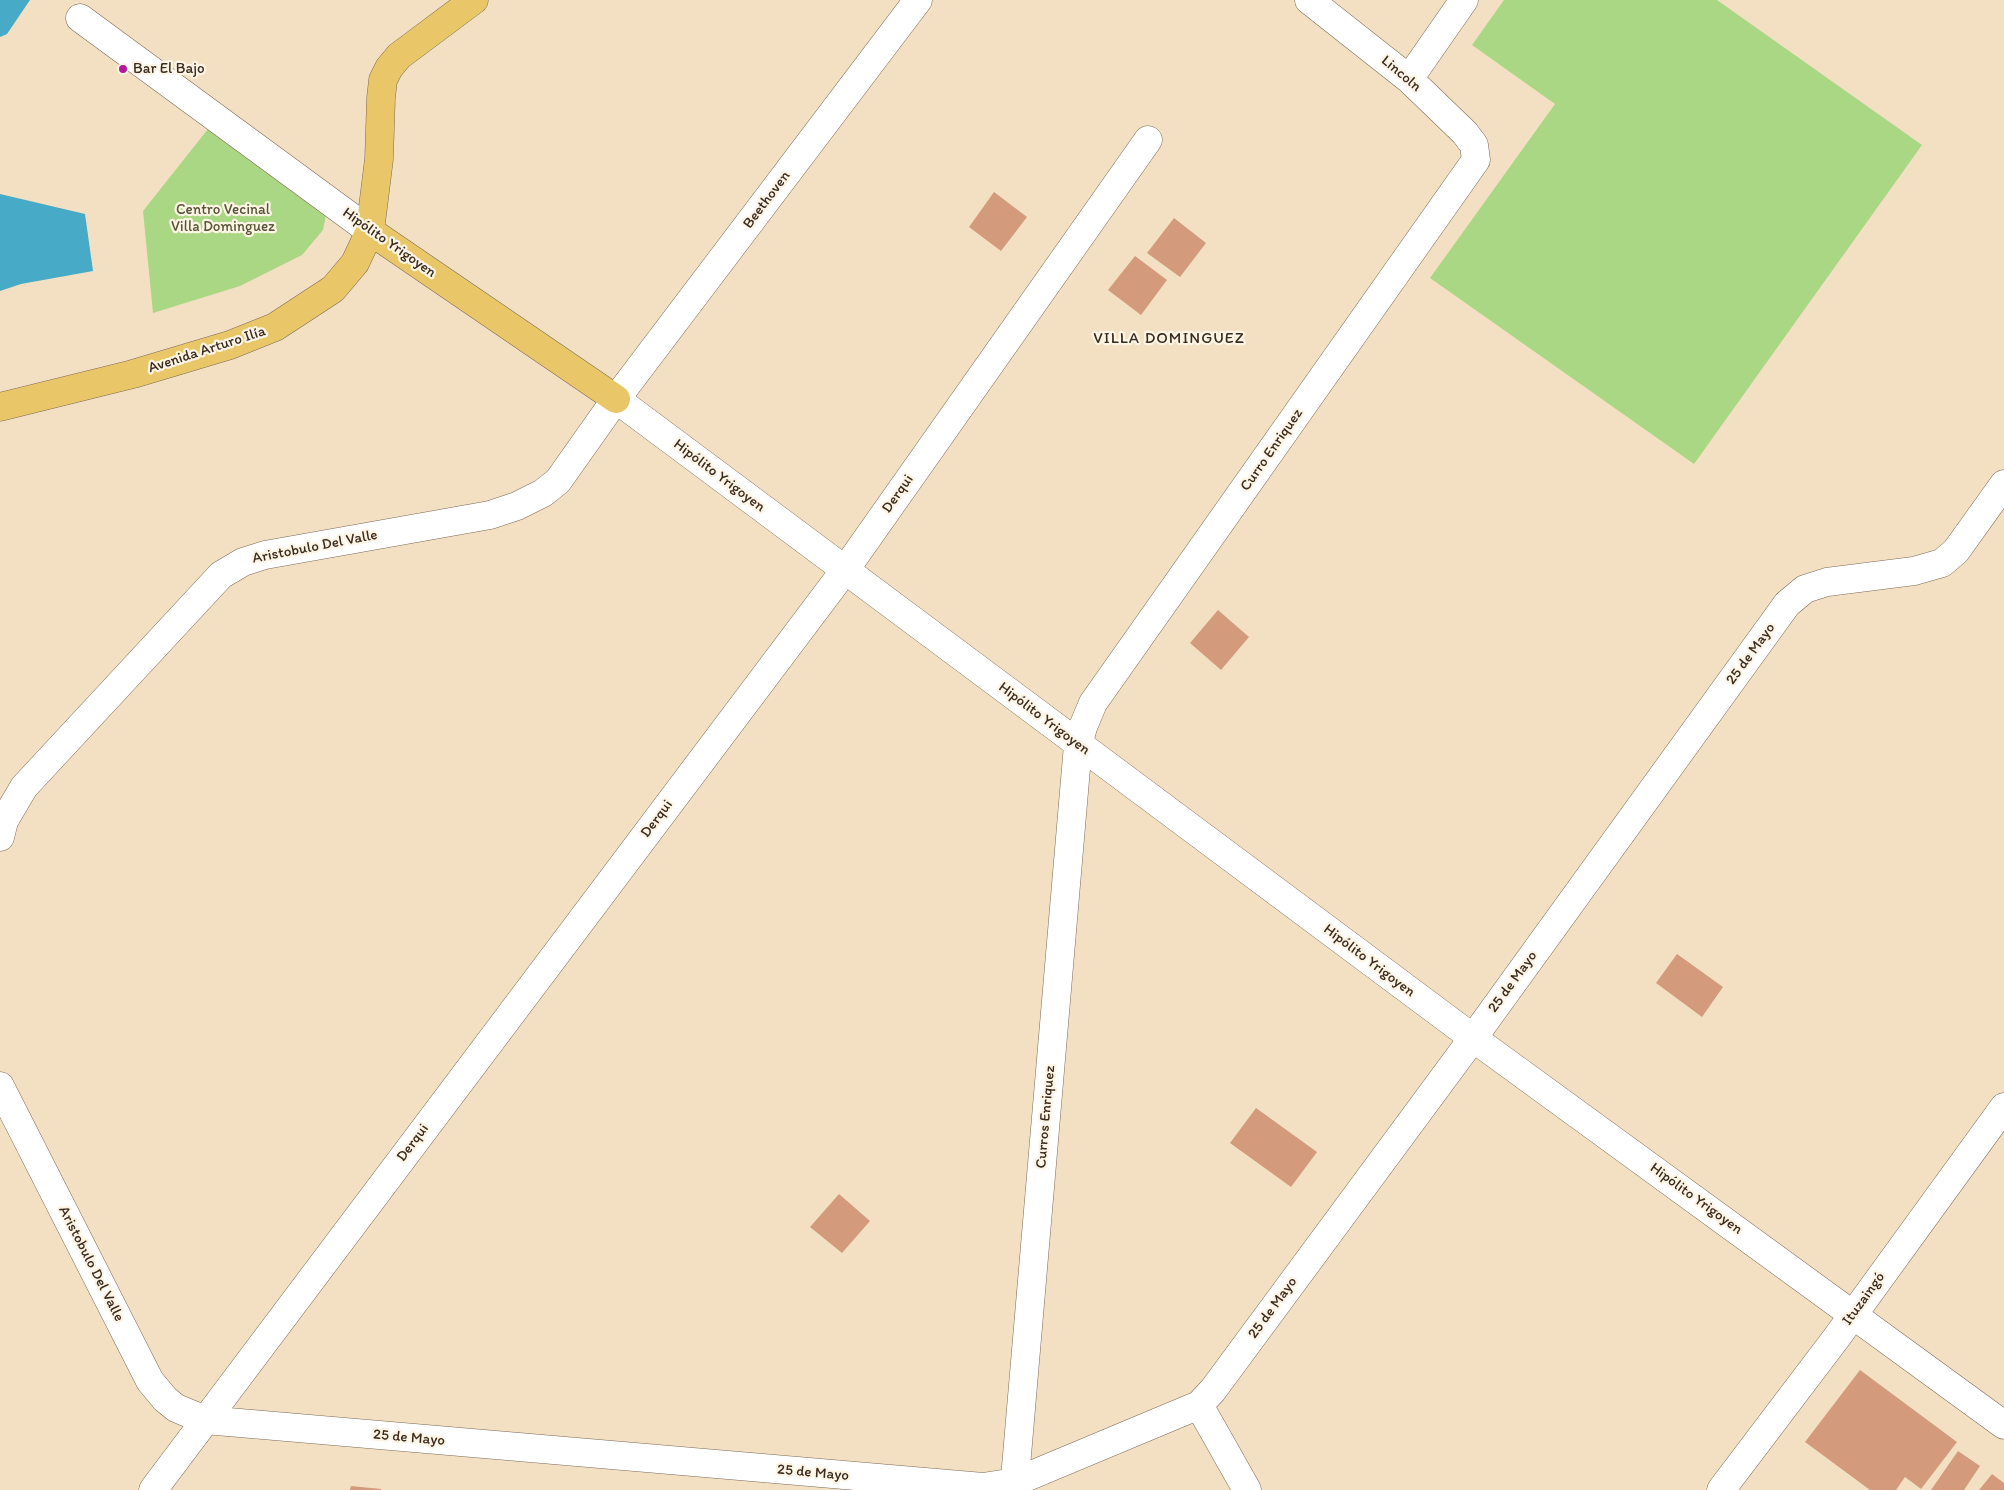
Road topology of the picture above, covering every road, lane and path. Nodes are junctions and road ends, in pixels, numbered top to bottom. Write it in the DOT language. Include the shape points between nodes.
graph roads {
  1 [pos="474,0"];
  2 [pos="918,0"];
  3 [pos="1309,0"];
  4 [pos="1464,0"];
  5 [pos="80,18"];
  6 [pos="1409,79"];
  7 [pos="1148,140"];
  8 [pos="1476,160"];
  9 [pos="370,231"];
  10 [pos="616,399"];
  11 [pos="0,408"];
  12 [pos="2004,484"];
  13 [pos="845,570"];
  14 [pos="1078,745"];
  15 [pos="0,837"];
  16 [pos="1472,1038"];
  17 [pos="0,1086"];
  18 [pos="2004,1107"];
  19 [pos="1853,1313"];
  20 [pos="1199,1405"];
  21 [pos="205,1420"];
  22 [pos="2004,1425"];
  23 [pos="1014,1486"];
  24 [pos="154,1490"];
  25 [pos="1247,1490"];
  26 [pos="1721,1490"];
  1 -- 9 [label="main road, Avenida Arturo Ilía" via="399,56 383,80 375,203"];
  2 -- 10 [label="street, Beethoven"];
  3 -- 6 [label="street, Lincoln"];
  4 -- 6 [label="street"];
  5 -- 9 [label="street, Hipólito Yrigoyen"];
  6 -- 8 [label="street, Lincoln" via="1465,133 1474,145"];
  7 -- 13 [label="street, Derqui"];
  8 -- 14 [label="street, Curro Enriquez" via="1093,703"];
  9 -- 10 [label="main road, Hipólito Yrigoyen"];
  9 -- 11 [label="main road, Avenida Arturo Ilía" via="355,263 332,289 275,327 230,345 133,374"];
  10 -- 13 [label="street, Hipólito Yrigoyen"];
  10 -- 15 [label="street, Aristobulo Del Valle" via="558,481 517,506 490,515 265,555 243,562 221,575 24,787 4,820"];
  12 -- 16 [label="street, 25 de Mayo" via="1956,550 1942,563 1914,571 1827,582 1805,589 1787,604"];
  13 -- 14 [label="street, Hipólito Yrigoyen"];
  13 -- 21 [label="street, Derqui"];
  14 -- 16 [label="street, Hipólito Yrigoyen"];
  14 -- 23 [label="street, Curros Enriquez"];
  16 -- 19 [label="street, Hipólito Yrigoyen"];
  16 -- 20 [label="street, 25 de Mayo"];
  17 -- 21 [label="street, Aristobulo Del Valle" via="150,1381 176,1408"];
  18 -- 19 [label="street, Ituzaingó"];
  19 -- 22 [label="street, Hipólito Yrigoyen"];
  19 -- 26 [label="street, Ituzaingó"];
  20 -- 23 [label="street, 25 de Mayo"];
  20 -- 25 [label="street"];
  21 -- 23 [label="street, 25 de Mayo" via="983,1488"];
  21 -- 24 [label="street, Derqui"];
}
